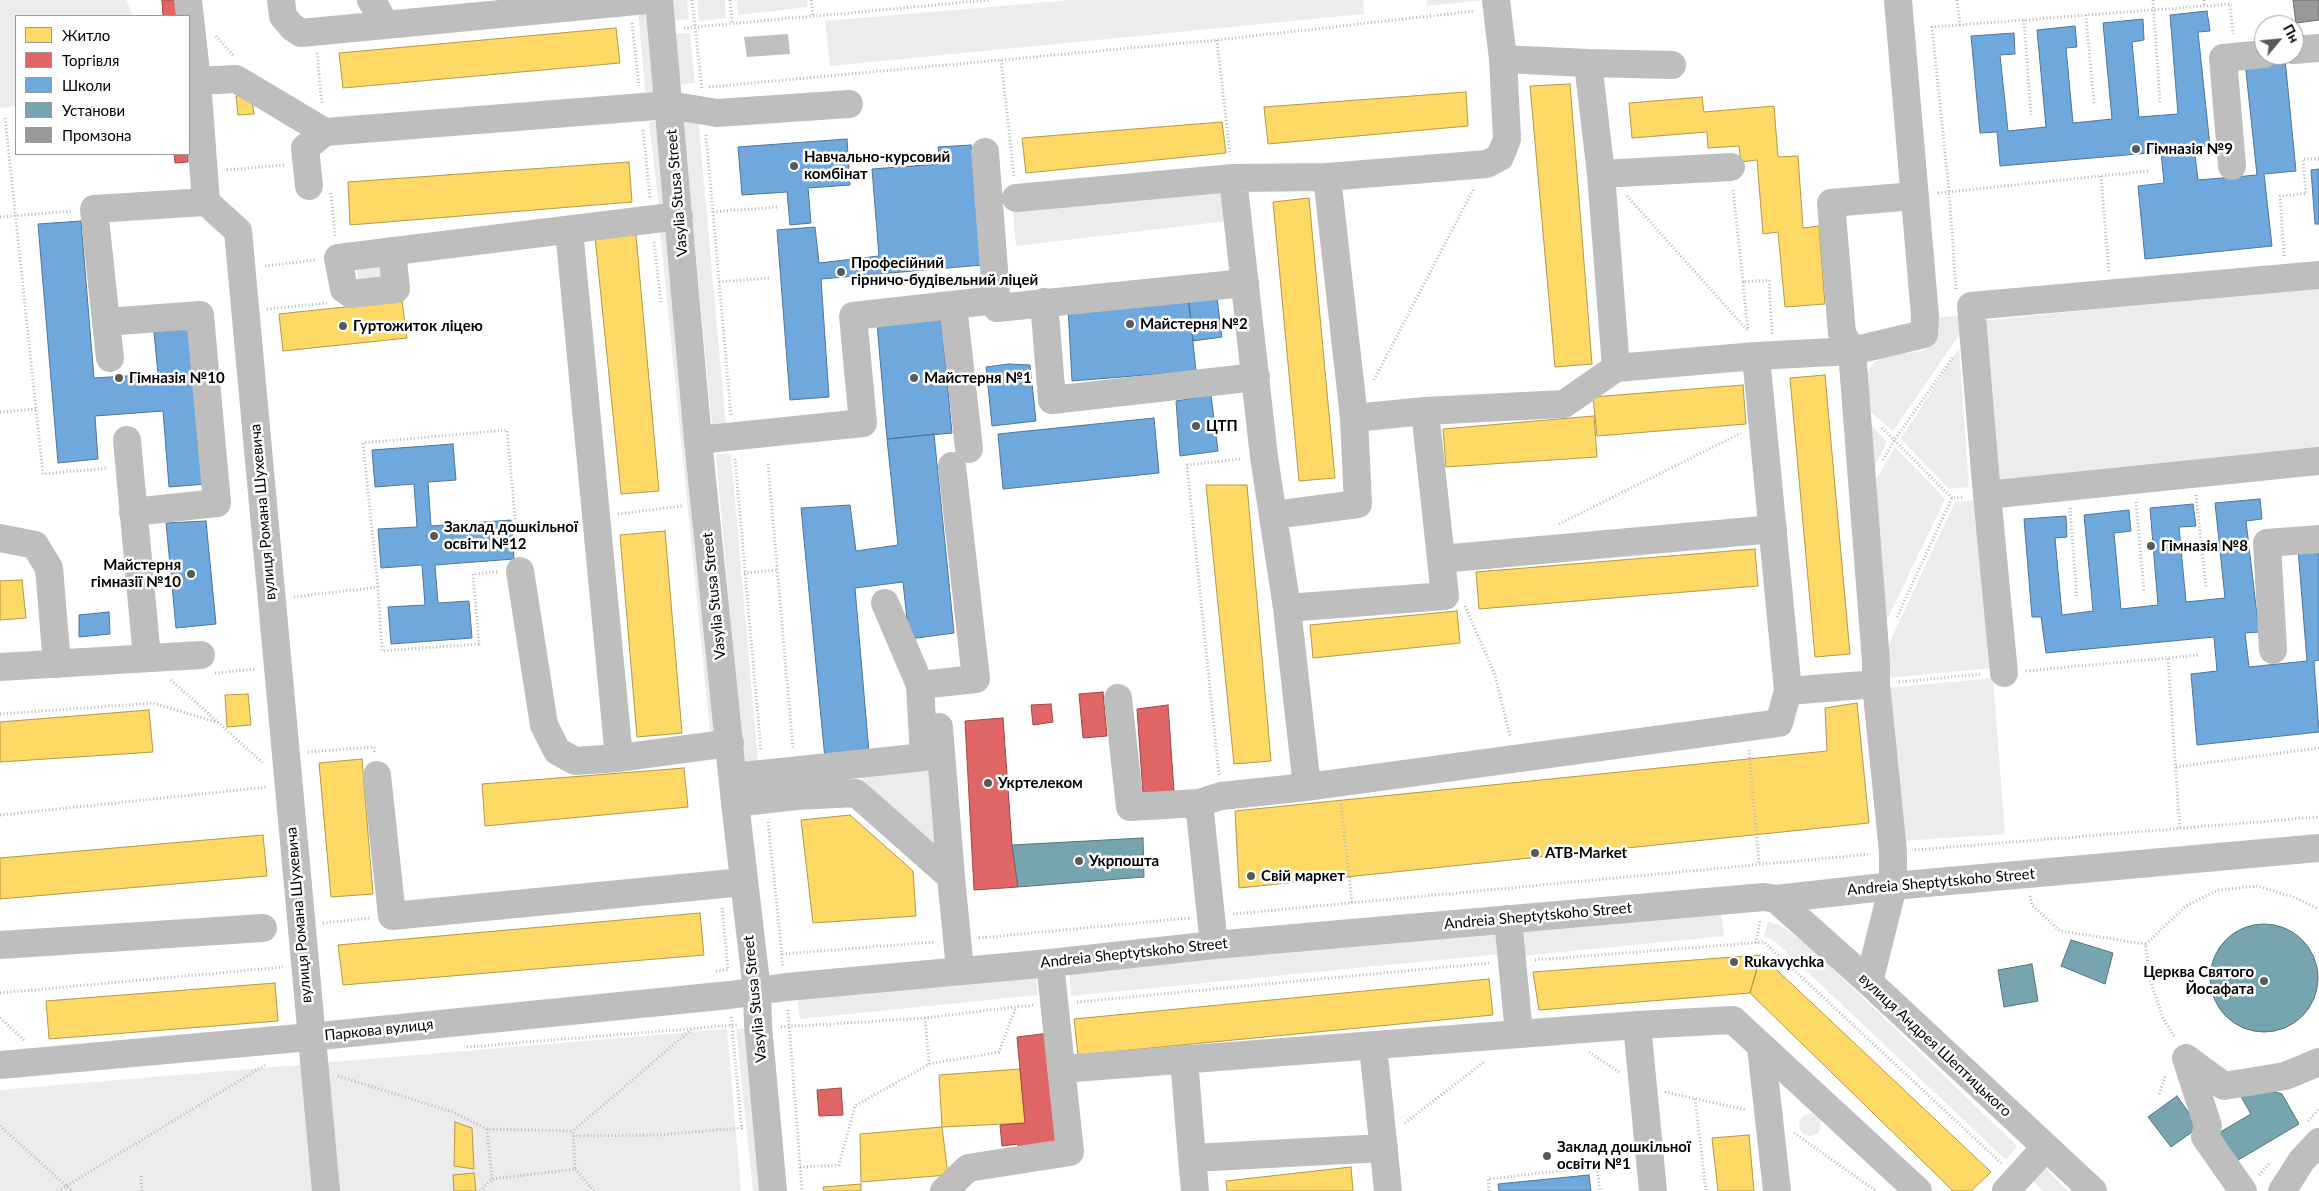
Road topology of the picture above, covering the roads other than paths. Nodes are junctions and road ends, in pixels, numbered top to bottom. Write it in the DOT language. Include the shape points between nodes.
graph roads {
  1 [pos="188,0"];
  2 [pos="282,0"];
  3 [pos="371,0"];
  4 [pos="647,0"];
  5 [pos="659,0"];
  6 [pos="1898,0"];
  7 [pos="554,4"];
  8 [pos="1496,4"];
  9 [pos="190,15"];
  10 [pos="190,18"];
  11 [pos="386,25"];
  12 [pos="2319,48"];
  13 [pos="2304,49"];
  14 [pos="2254,55"];
  15 [pos="1503,59"];
  16 [pos="1588,63"];
  17 [pos="1672,65"];
  18 [pos="197,81"];
  19 [pos="668,98"];
  20 [pos="849,104"];
  21 [pos="325,132"];
  22 [pos="984,152"];
  23 [pos="1731,166"];
  24 [pos="2232,166"];
  25 [pos="1604,174"];
  26 [pos="308,175"];
  27 [pos="1327,177"];
  28 [pos="1233,178"];
  29 [pos="1915,196"];
  30 [pos="1016,198"];
  31 [pos="206,202"];
  32 [pos="679,216"];
  33 [pos="569,230"];
  34 [pos="392,251"];
  35 [pos="2319,275"];
  36 [pos="1245,283"];
  37 [pos="996,300"];
  38 [pos="1044,302"];
  39 [pos="953,304"];
  40 [pos="106,322"];
  41 [pos="1756,341"];
  42 [pos="1852,351"];
  43 [pos="110,358"];
  44 [pos="1616,368"];
  45 [pos="1256,377"];
  46 [pos="1425,411"];
  47 [pos="1354,418"];
  48 [pos="698,440"];
  49 [pos="128,453"];
  50 [pos="2319,461"];
  51 [pos="1987,495"];
  52 [pos="133,512"];
  53 [pos="1274,516"];
  54 [pos="1773,528"];
  55 [pos="0,538"];
  56 [pos="2319,539"];
  57 [pos="1441,559"];
  58 [pos="520,571"];
  59 [pos="885,603"];
  60 [pos="1287,608"];
  61 [pos="2274,650"];
  62 [pos="147,658"];
  63 [pos="57,664"];
  64 [pos="207,664"];
  65 [pos="0,668"];
  66 [pos="2004,673"];
  67 [pos="928,684"];
  68 [pos="1876,684"];
  69 [pos="1788,691"];
  70 [pos="1118,698"];
  71 [pos="730,743"];
  72 [pos="619,758"];
  73 [pos="377,775"];
  74 [pos="764,786"];
  75 [pos="1307,788"];
  76 [pos="734,790"];
  77 [pos="1210,799"];
  78 [pos="2319,848"];
  79 [pos="951,877"];
  80 [pos="743,882"];
  81 [pos="1892,886"];
  82 [pos="1768,909"];
  83 [pos="1508,919"];
  84 [pos="263,928"];
  85 [pos="0,945"];
  86 [pos="1214,945"];
  87 [pos="1050,963"];
  88 [pos="960,970"];
  89 [pos="1868,982"];
  90 [pos="757,991"];
  91 [pos="1637,1025"];
  92 [pos="1519,1034"];
  93 [pos="310,1037"];
  94 [pos="1373,1046"];
  95 [pos="1761,1047"];
  96 [pos="1184,1059"];
  97 [pos="2319,1062"];
  98 [pos="0,1065"];
  99 [pos="1061,1069"];
  100 [pos="2319,1142"];
  101 [pos="1384,1148"];
  102 [pos="2045,1148"];
  103 [pos="1192,1158"];
  104 [pos="2012,1185"];
  105 [pos="326,1191"];
  106 [pos="773,1191"];
  107 [pos="944,1191"];
  108 [pos="1195,1191"];
  109 [pos="1388,1191"];
  110 [pos="1652,1191"];
  111 [pos="1777,1191"];
  112 [pos="1918,1191"];
  113 [pos="2093,1191"];
  114 [pos="2243,1191"];
  115 [pos="2282,1191"];
  1 -- 9 [label="street"];
  2 -- 11 [label="street" via="283,16 301,33"];
  3 -- 11 [label="street"];
  4 -- 7 [label="street"];
  5 -- 19 [label="street, Vasylia Stusa Street"];
  6 -- 29 [label="street"];
  7 -- 11 [label="street"];
  8 -- 15 [label="street"];
  10 -- 18 [label="street"];
  12 -- 13 [label="street"];
  14 -- 24 [label="street" via="2223,58"];
  15 -- 16 [label="street"];
  15 -- 27 [label="street" via="1507,139 1500,157 1487,164"];
  16 -- 17 [label="street"];
  16 -- 25 [label="street"];
  18 -- 21 [label="street" via="236,79"];
  18 -- 31 [label="street"];
  19 -- 20 [label="street" via="703,100 717,113"];
  19 -- 21 [label="street"];
  19 -- 32 [label="street, Vasylia Stusa Street"];
  21 -- 26 [label="street" via="306,148"];
  22 -- 37 [label="street"];
  23 -- 25 [label="street"];
  25 -- 44 [label="street"];
  27 -- 28 [label="street"];
  27 -- 47 [label="street"];
  28 -- 30 [label="street"];
  28 -- 36 [label="street"];
  29 -- 42 [label="street" via="1924,334"];
  29 -- 42 [label="street" via="1831,203 1842,333"];
  31 -- 40 [label="street" via="94,210"];
  31 -- 93 [label="street, вулиця Романа Шухевича" via="238,231"];
  32 -- 33 [label="street"];
  32 -- 48 [label="street, Vasylia Stusa Street"];
  33 -- 34 [label="street"];
  33 -- 72 [label="street"];
  34 -- 34 [label="street" via="338,258 344,290 351,294 396,289"];
  35 -- 51 [label="street" via="1971,306"];
  36 -- 38 [label="street"];
  36 -- 45 [label="street"];
  37 -- 38 [label="street" via="997,308"];
  37 -- 39 [label="street"];
  38 -- 45 [label="street" via="1052,400"];
  39 -- 48 [label="street" via="852,316 863,423"];
  39 -- 67 [label="street" via="976,679"];
  40 -- 43 [label="street"];
  40 -- 52 [label="street" via="200,315 218,503"];
  41 -- 42 [label="street"];
  41 -- 44 [label="street"];
  41 -- 54 [label="street"];
  42 -- 68 [label="street"];
  44 -- 46 [label="street" via="1564,404"];
  45 -- 53 [label="street"];
  46 -- 47 [label="street"];
  46 -- 57 [label="street"];
  47 -- 53 [label="street" via="1358,504"];
  48 -- 71 [label="street, Vasylia Stusa Street"];
  49 -- 52 [label="street"];
  50 -- 51 [label="street"];
  51 -- 66 [label="street"];
  52 -- 62 [label="street"];
  53 -- 60 [label="street"];
  54 -- 57 [label="street"];
  54 -- 69 [label="street"];
  55 -- 63 [label="street" via="35,545 50,568"];
  56 -- 61 [label="street" via="2267,543"];
  57 -- 60 [label="street" via="1445,596"];
  58 -- 72 [label="street" via="544,725 558,751 575,761"];
  59 -- 67 [label="street"];
  60 -- 75 [label="street"];
  62 -- 63 [label="street"];
  62 -- 64 [label="street"];
  63 -- 65 [label="street"];
  67 -- 74 [label="street" via="924,757 795,770"];
  67 -- 79 [label="street"];
  68 -- 69 [label="street"];
  68 -- 81 [label="street" via="1893,852"];
  69 -- 75 [label="street" via="1779,723"];
  70 -- 77 [label="street" via="1130,807"];
  71 -- 72 [label="street"];
  71 -- 76 [label="street, Vasylia Stusa Street"];
  73 -- 80 [label="street" via="392,916"];
  74 -- 76 [label="street"];
  74 -- 79 [label="street" via="856,793"];
  75 -- 77 [label="street"];
  76 -- 80 [label="street, Vasylia Stusa Street"];
  77 -- 86 [label="street" via="1210,916"];
  78 -- 81 [label="street, Andreia Sheptytskoho Street"];
  79 -- 88 [label="street"];
  80 -- 90 [label="street, Vasylia Stusa Street"];
  81 -- 82 [label="street, Andreia Sheptytskoho Street"];
  81 -- 89 [label="street"];
  82 -- 83 [label="street, Andreia Sheptytskoho Street" via="1764,898"];
  82 -- 89 [label="street, вулиця Андрея Шептицького"];
  83 -- 86 [label="street, Andreia Sheptytskoho Street"];
  83 -- 92 [label="street"];
  84 -- 85 [label="street"];
  86 -- 87 [label="street, Andreia Sheptytskoho Street"];
  87 -- 88 [label="street, Andreia Sheptytskoho Street"];
  87 -- 99 [label="street"];
  88 -- 90 [label="street, Andreia Sheptytskoho Street"];
  89 -- 102 [label="street, вулиця Андрея Шептицького"];
  90 -- 93 [label="street, Паркова вулиця" via="729,982"];
  90 -- 106 [label="street, Vasylia Stusa Street"];
  91 -- 92 [label="street"];
  91 -- 95 [label="street" via="1733,1020"];
  91 -- 110 [label="street"];
  92 -- 94 [label="street"];
  93 -- 98 [label="street, Паркова вулиця"];
  93 -- 105 [label="street, вулиця Романа Шухевича"];
  94 -- 96 [label="street"];
  94 -- 101 [label="street"];
  95 -- 111 [label="street"];
  95 -- 112 [label="street"];
  96 -- 99 [label="street"];
  96 -- 103 [label="street"];
  97 -- 114 [label="street" via="2285,1076 2224,1086 2186,1058 2208,1126 2205,1137"];
  99 -- 107 [label="street" via="1070,1152 968,1168"];
  100 -- 115 [label="street" via="2302,1160"];
  101 -- 103 [label="street"];
  101 -- 109 [label="street"];
  102 -- 104 [label="street"];
  102 -- 113 [label="street, вулиця Андрея Шептицького"];
  103 -- 108 [label="street"];
}
